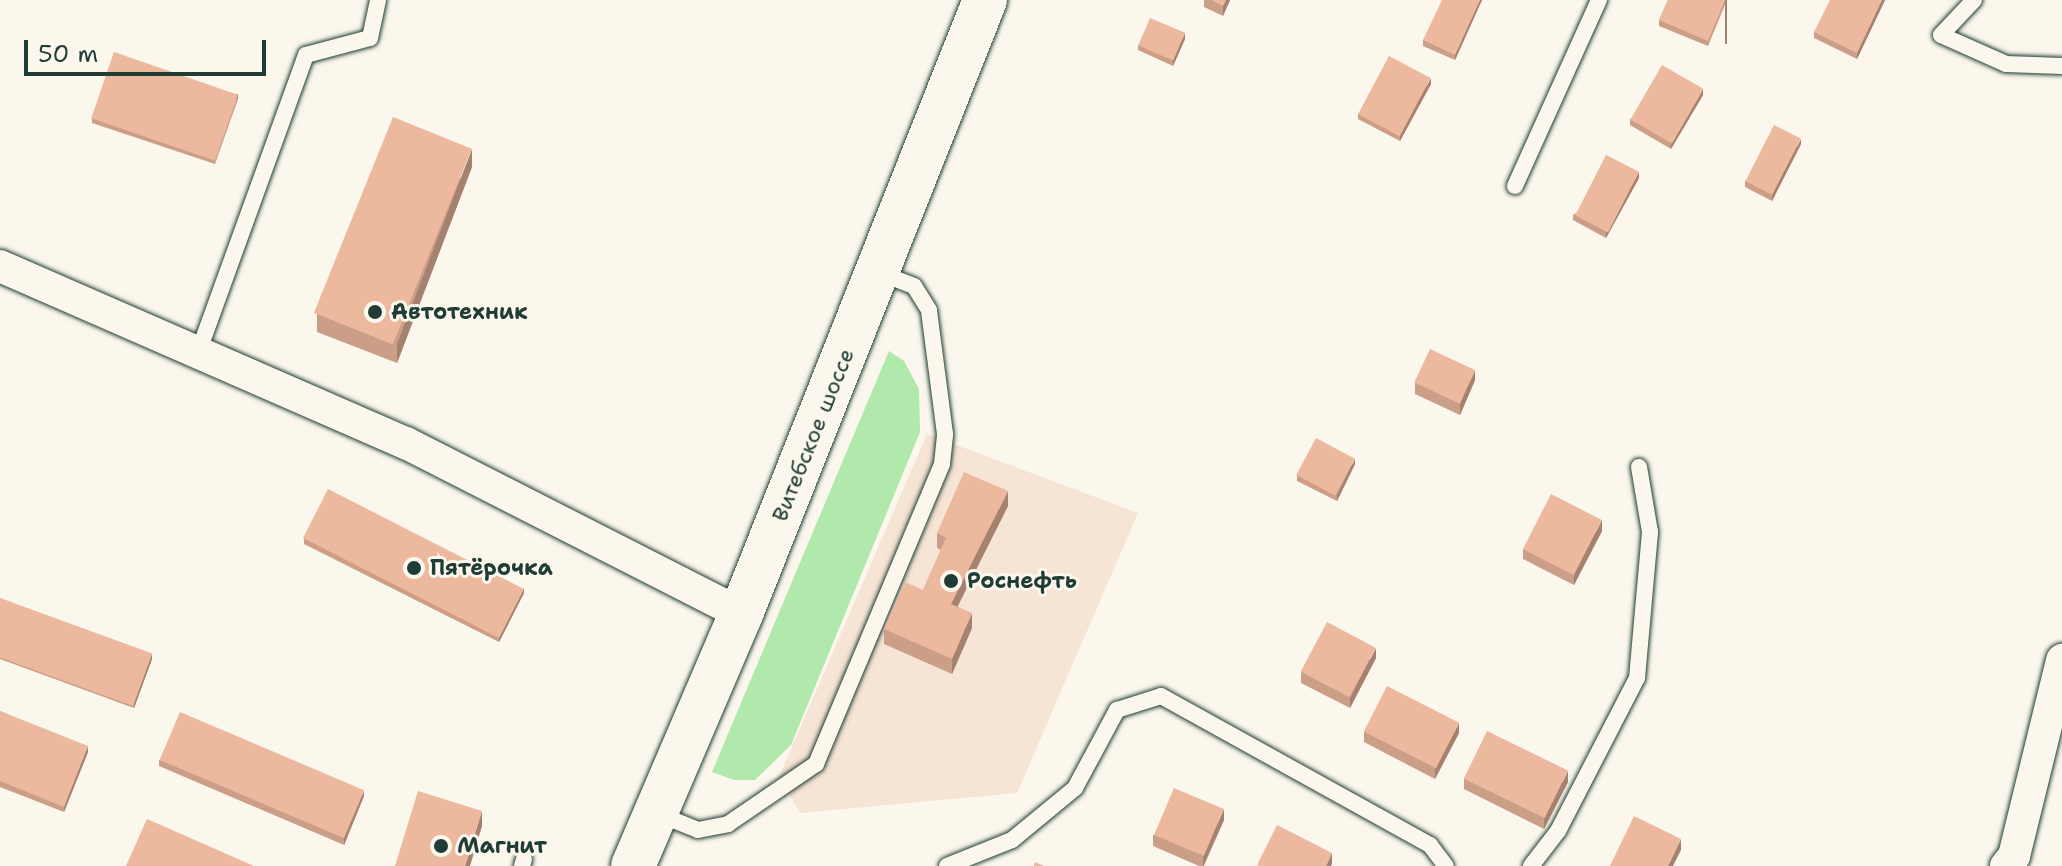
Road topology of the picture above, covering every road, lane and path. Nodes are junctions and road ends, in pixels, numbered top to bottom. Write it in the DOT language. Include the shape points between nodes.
graph roads {
  1 [pos="378,0"];
  2 [pos="973,0"];
  3 [pos="985,0"];
  4 [pos="1599,0"];
  5 [pos="1974,0"];
  6 [pos="966,45"];
  7 [pos="2062,66"];
  8 [pos="1515,186"];
  9 [pos="0,266"];
  10 [pos="878,272"];
  11 [pos="197,356"];
  12 [pos="1639,467"];
  13 [pos="741,614"];
  14 [pos="2062,660"];
  15 [pos="655,812"];
  16 [pos="633,866"];
  17 [pos="947,866"];
  18 [pos="1446,866"];
  19 [pos="1531,866"];
  20 [pos="2006,866"];
  1 -- 11 [label="lane" via="370,38 306,55"];
  2 -- 6 [label="lane"];
  3 -- 6 [label="main road, Витебское шоссе"];
  4 -- 8 [label="lane"];
  5 -- 7 [label="lane" via="1941,35 2006,64"];
  6 -- 10 [label="main road, Витебское шоссе"];
  9 -- 11 [label="street"];
  10 -- 13 [label="main road, Витебское шоссе"];
  10 -- 15 [label="lane" via="914,286 929,310 945,434 942,464 816,764 728,824 698,830"];
  11 -- 13 [label="street" via="406,443"];
  12 -- 19 [label="lane" via="1650,532 1637,678 1558,831"];
  13 -- 15 [label="main road, Витебское шоссе"];
  14 -- 20 [label="street" via="2014,856"];
  15 -- 16 [label="main road, Витебское шоссе"];
  17 -- 18 [label="lane" via="1012,840 1075,788 1117,710 1161,696 1430,845"];
}
